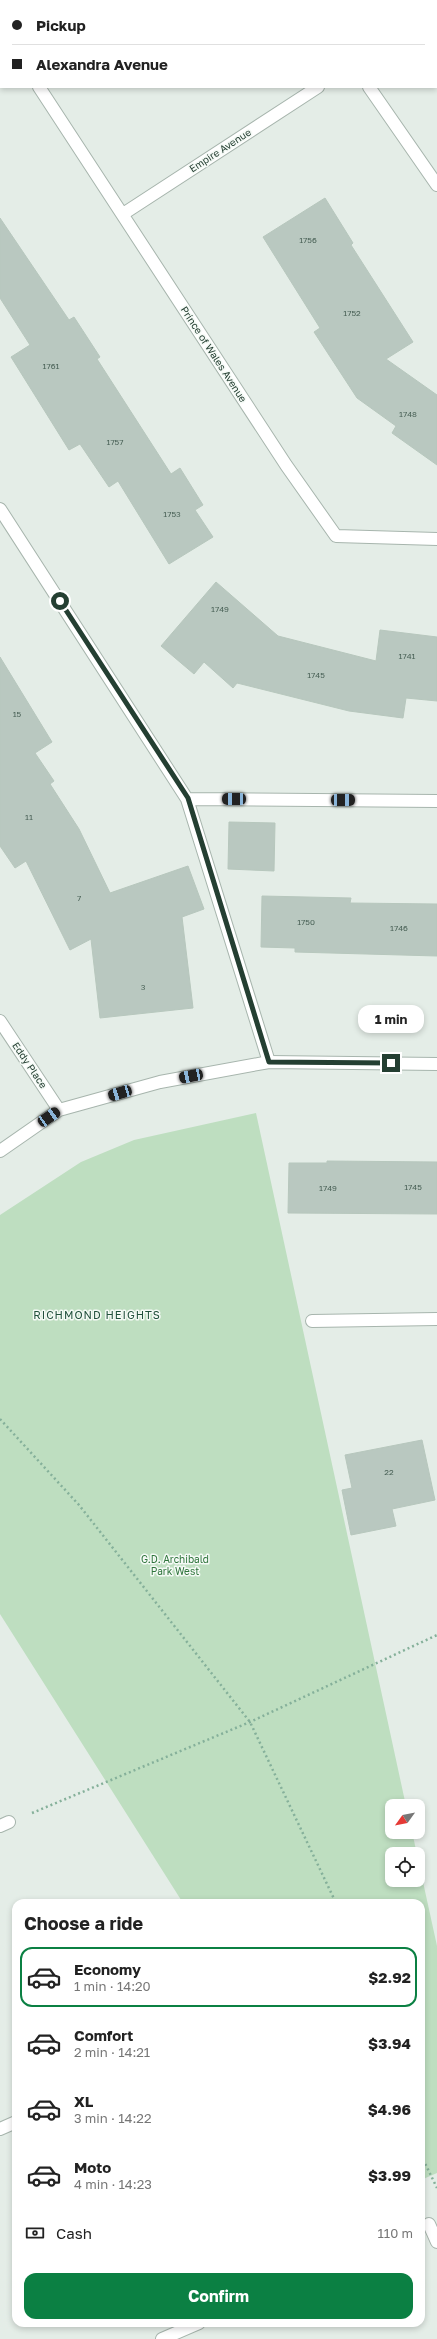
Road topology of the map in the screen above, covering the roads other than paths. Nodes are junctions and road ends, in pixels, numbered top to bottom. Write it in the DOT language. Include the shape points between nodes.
graph roads {
  1 [pos="40,88"];
  2 [pos="316,88"];
  3 [pos="370,88"];
  4 [pos="437,185"];
  5 [pos="123,214"];
  6 [pos="0,509"];
  7 [pos="437,539"];
  8 [pos="188,798"];
  9 [pos="437,800"];
  10 [pos="0,1021"];
  11 [pos="269,1062"];
  12 [pos="437,1064"];
  13 [pos="59,1110"];
  14 [pos="0,1151"];
  15 [pos="437,1319"];
  16 [pos="312,1321"];
  17 [pos="12,2124"];
  18 [pos="0,2129"];
  19 [pos="429,2224"];
  20 [pos="437,2242"];
  21 [pos="190,2327"];
  22 [pos="162,2339"];
  1 -- 5 [label="street, Prince of Wales Avenue"];
  2 -- 5 [label="street, Empire Avenue"];
  3 -- 4 [label="street"];
  5 -- 7 [label="street, Prince of Wales Avenue" via="286,465 336,536"];
  6 -- 8 [label="street"];
  8 -- 9 [label="street"];
  8 -- 11 [label="street"];
  10 -- 13 [label="street, Eddy Place"];
  11 -- 12 [label="street"];
  11 -- 13 [label="street" via="160,1082"];
  13 -- 14 [label="street"];
  15 -- 16 [label="street"];
  17 -- 18 [label="street"];
  19 -- 20 [label="street"];
  21 -- 22 [label="street"];
}
